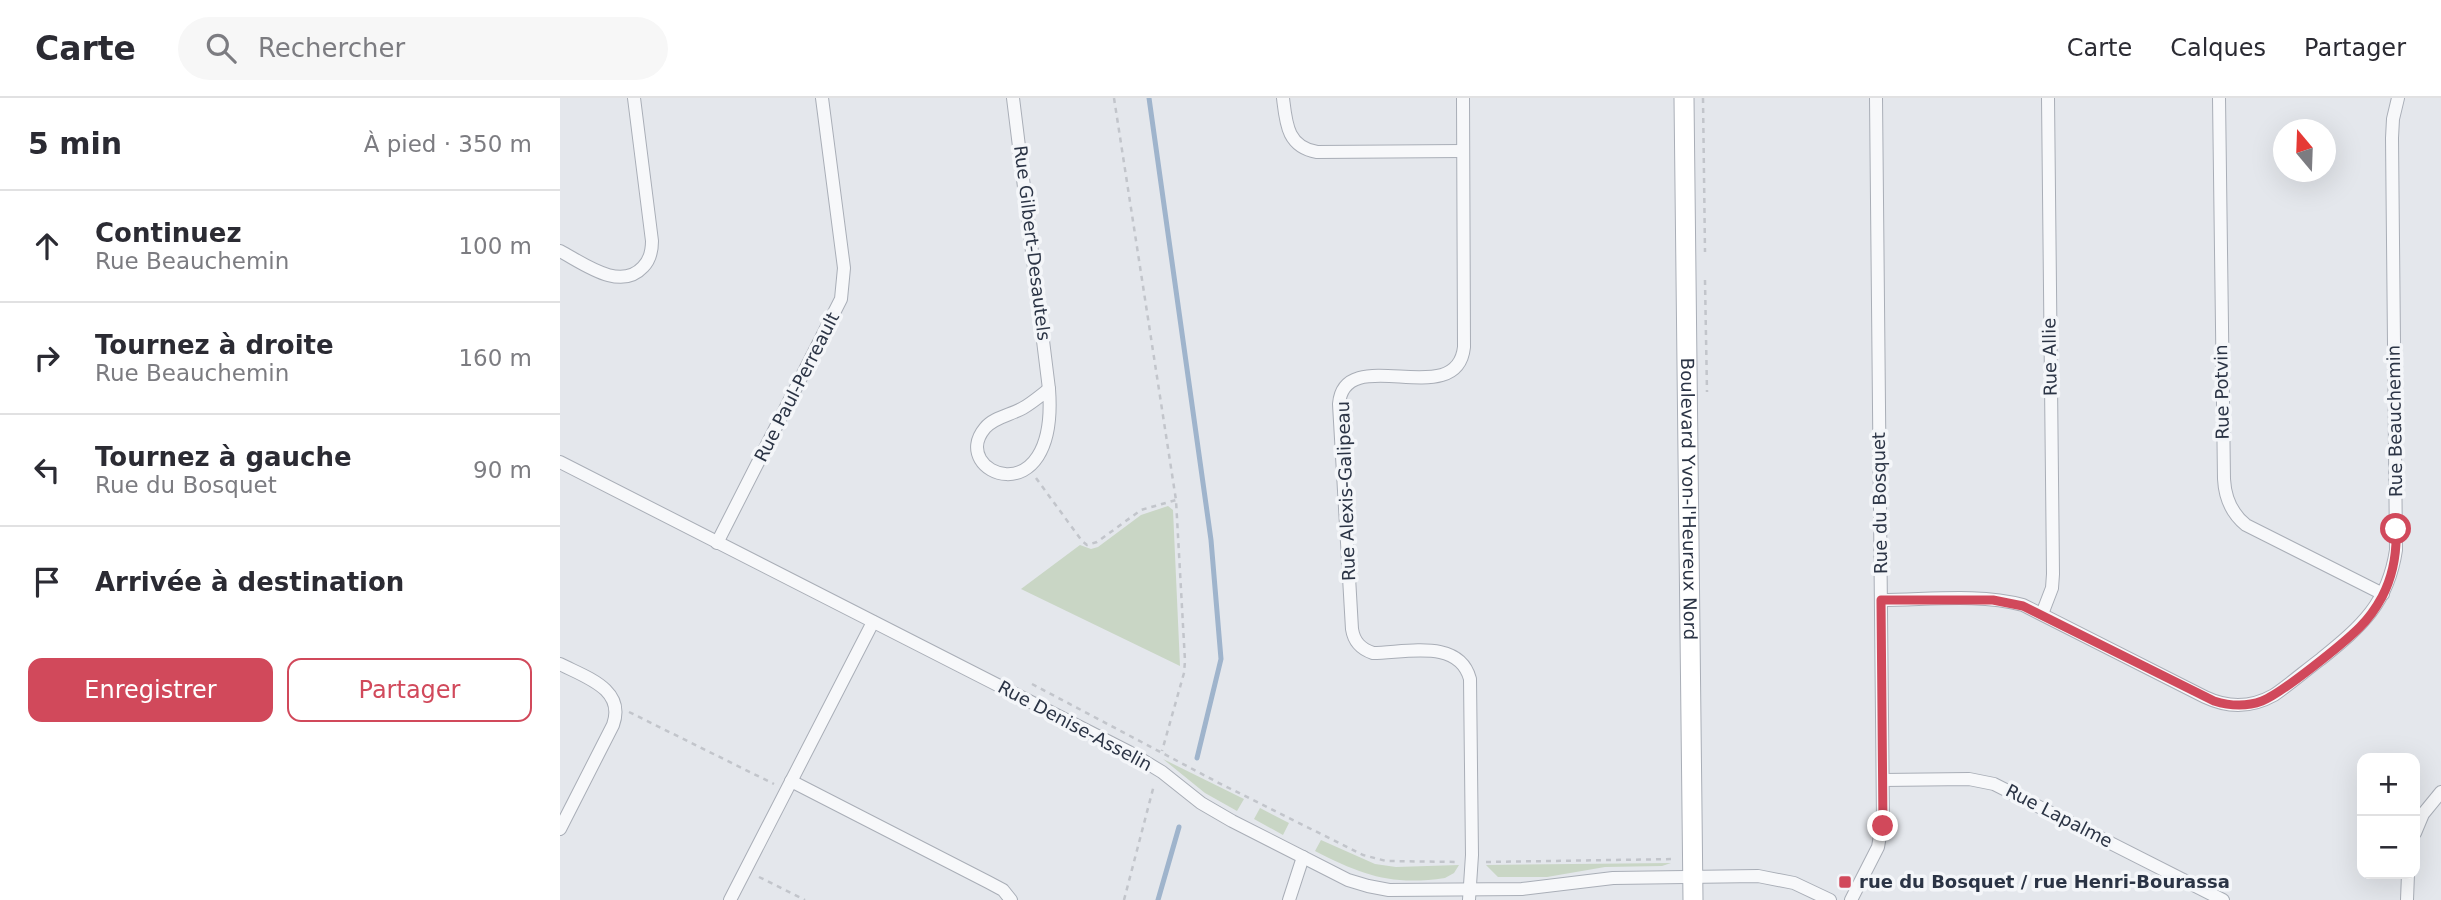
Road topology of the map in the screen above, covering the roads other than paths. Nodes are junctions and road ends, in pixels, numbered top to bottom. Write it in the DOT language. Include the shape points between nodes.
graph roads {
  1 [pos="635,98"];
  2 [pos="822,98"];
  3 [pos="1013,98"];
  4 [pos="1283,98"];
  5 [pos="1463,98"];
  6 [pos="1684,98"];
  7 [pos="1876,98"];
  8 [pos="2048,98"];
  9 [pos="2219,98"];
  10 [pos="2398,98"];
  11 [pos="1463,151"];
  12 [pos="560,251"];
  13 [pos="1049,389"];
  14 [pos="560,462"];
  15 [pos="717,542"];
  16 [pos="2383,594"];
  17 [pos="1881,600"];
  18 [pos="2042,614"];
  19 [pos="873,622"];
  20 [pos="560,664"];
  21 [pos="1883,780"];
  22 [pos="789,786"];
  23 [pos="2441,792"];
  24 [pos="2420,821"];
  25 [pos="560,829"];
  26 [pos="1303,857"];
  27 [pos="1694,877"];
  28 [pos="2408,879"];
  29 [pos="1470,895"];
  30 [pos="730,900"];
  31 [pos="1012,900"];
  32 [pos="1289,900"];
  33 [pos="1693,900"];
  34 [pos="1830,900"];
  35 [pos="1851,900"];
  36 [pos="2223,900"];
  37 [pos="2407,900"];
  1 -- 12 [label="street" via="650,257 636,273 616,277"];
  2 -- 15 [label="street, Rue Paul-Perreault" via="844,268 841,299"];
  3 -- 13 [label="street, Rue Gilbert-Desautels"];
  4 -- 11 [label="street" via="1290,134 1308,150"];
  5 -- 11 [label="street, Rue Alexis-Galipeau"];
  6 -- 27 [label="street, Boulevard Yvon-l'Heureux Nord"];
  7 -- 17 [label="street, Rue du Bosquet"];
  8 -- 18 [label="street, Rue Allie" via="2053,574"];
  9 -- 16 [label="street, Rue Potvin" via="2226,497 2246,525"];
  10 -- 16 [label="street, Rue Beauchemin" via="2392,138 2397,544"];
  11 -- 29 [label="street, Rue Alexis-Galipeau" via="1464,347 1460,362 1440,376 1356,378 1345,386 1339,404 1354,638 1373,653 1447,653 1464,665 1470,679"];
  13 -- 13 [label="street, Rue Gilbert-Desautels" via="984,429 979,454 991,471 1016,475 1032,464 1048,430"];
  14 -- 15 [label="street, Rue Denise-Asselin"];
  15 -- 19 [label="street, Rue Denise-Asselin"];
  16 -- 18 [label="street, Rue Beauchemin" via="2352,634 2274,695 2245,705 2214,701"];
  17 -- 18 [label="street, Rue Beauchemin" via="1993,600"];
  17 -- 21 [label="street, Rue du Bosquet"];
  19 -- 22 [label="street"];
  19 -- 26 [label="street, Rue Denise-Asselin" via="1142,759 1208,807"];
  20 -- 25 [label="street" via="604,687 616,709 613,725"];
  21 -- 35 [label="street, Rue du Bosquet" via="1881,840"];
  21 -- 36 [label="street, Rue Lapalme" via="1969,779 1994,784"];
  22 -- 30 [label="street"];
  22 -- 31 [label="street" via="1003,890"];
  23 -- 24 [label="street"];
  26 -- 29 [label="street, Rue Denise-Asselin" via="1348,880 1379,888"];
  26 -- 32 [label="street"];
  27 -- 29 [label="street, Rue Denise-Asselin" via="1613,878"];
  27 -- 33 [label="street, Boulevard Yvon-l'Heureux Nord"];
  27 -- 34 [label="street, Rue Denise-Asselin" via="1776,878"];
  28 -- 37 [label="street"];
}
